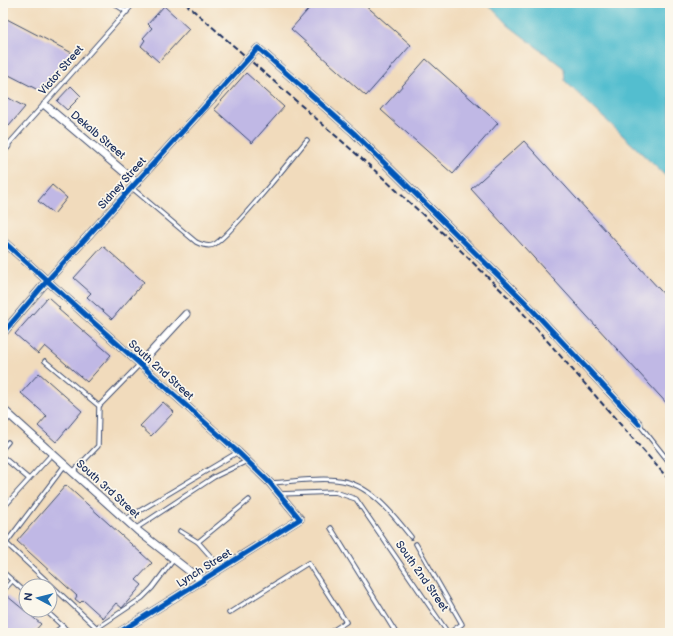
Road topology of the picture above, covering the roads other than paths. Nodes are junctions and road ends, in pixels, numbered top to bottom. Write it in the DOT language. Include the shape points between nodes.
graph roads {
  1 [pos="113,3"];
  2 [pos="134,3"];
  3 [pos="127,12"];
  4 [pos="45,105"];
  5 [pos="307,140"];
  6 [pos="5,148"];
  7 [pos="134,185"];
  8 [pos="3,241"];
  9 [pos="47,281"];
  10 [pos="186,314"];
  11 [pos="3,333"];
  12 [pos="45,361"];
  13 [pos="140,364"];
  14 [pos="99,406"];
  15 [pos="3,409"];
  16 [pos="11,416"];
  17 [pos="3,424"];
  18 [pos="640,424"];
  19 [pos="8,442"];
  20 [pos="3,448"];
  21 [pos="238,452"];
  22 [pos="52,453"];
  23 [pos="3,457"];
  24 [pos="247,461"];
  25 [pos="670,463"];
  26 [pos="65,465"];
  27 [pos="73,472"];
  28 [pos="29,479"];
  29 [pos="270,483"];
  30 [pos="278,494"];
  31 [pos="249,500"];
  32 [pos="3,508"];
  33 [pos="300,519"];
  34 [pos="125,520"];
  35 [pos="331,528"];
  36 [pos="135,529"];
  37 [pos="180,531"];
  38 [pos="411,536"];
  39 [pos="198,542"];
  40 [pos="416,544"];
  41 [pos="174,559"];
  42 [pos="221,568"];
  43 [pos="3,572"];
  44 [pos="12,580"];
  45 [pos="202,581"];
  46 [pos="18,586"];
  47 [pos="3,592"];
  48 [pos="229,613"];
  49 [pos="54,618"];
  50 [pos="63,626"];
  51 [pos="54,633"];
  52 [pos="70,633"];
  53 [pos="118,633"];
  54 [pos="329,633"];
  55 [pos="396,633"];
  56 [pos="448,633"];
  1 -- 3 [label="lane"];
  2 -- 3 [label="lane, Victor Street"];
  3 -- 4 [label="lane, Victor Street"];
  4 -- 6 [label="lane, Victor Street"];
  4 -- 7 [label="street, Dekalb Street"];
  5 -- 7 [label="lane, Dekalb Street" via="233,227 214,245 205,246 196,242 160,213"];
  7 -- 9 [label="street, Sidney Street"];
  7 -- 18 [label="street, Sidney Street" via="258,48 376,155 524,301"];
  8 -- 9 [label="street, South 2nd Street"];
  9 -- 11 [label="street, Sidney Street"];
  9 -- 13 [label="street, South 2nd Street"];
  10 -- 13 [label="street"];
  12 -- 14 [label="lane"];
  13 -- 14 [label="lane"];
  13 -- 21 [label="street, South 2nd Street"];
  14 -- 27 [label="lane" via="98,446"];
  15 -- 16 [label="street, South 3rd Street"];
  16 -- 17 [label="lane"];
  16 -- 22 [label="street, South 3rd Street"];
  18 -- 25 [label="lane"];
  19 -- 20 [label="lane"];
  21 -- 24 [label="street, South 2nd Street"];
  21 -- 34 [label="lane"];
  22 -- 26 [label="street, South 3rd Street"];
  22 -- 28 [label="lane"];
  23 -- 28 [label="lane"];
  24 -- 29 [label="street, South 2nd Street"];
  24 -- 36 [label="lane" via="214,477"];
  26 -- 27 [label="street, South 3rd Street"];
  26 -- 41 [label="lane" via="6,543 97,628 142,598"];
  27 -- 34 [label="street, South 3rd Street"];
  28 -- 32 [label="lane"];
  29 -- 30 [label="street, South 2nd Street"];
  29 -- 38 [label="lane, South 2nd Street" via="323,479 356,485 382,504"];
  30 -- 33 [label="street, South 2nd Street"];
  30 -- 56 [label="lane, South 2nd Street" via="335,492 356,499"];
  31 -- 39 [label="lane"];
  33 -- 42 [label="street, Lynch Street"];
  34 -- 36 [label="street, South 3rd Street"];
  35 -- 55 [label="lane"];
  36 -- 41 [label="street, South 3rd Street"];
  37 -- 39 [label="lane"];
  39 -- 42 [label="lane"];
  40 -- 56 [label="lane, South 2nd Street" via="462,624"];
  41 -- 45 [label="street, South 3rd Street"];
  42 -- 45 [label="street, Lynch Street"];
  43 -- 44 [label="lane"];
  44 -- 46 [label="lane"];
  44 -- 47 [label="lane"];
  45 -- 53 [label="street, Lynch Street"];
  48 -- 54 [label="lane" via="308,563 346,622"];
  49 -- 50 [label="lane"];
  50 -- 51 [label="lane"];
  50 -- 52 [label="lane"];
}
